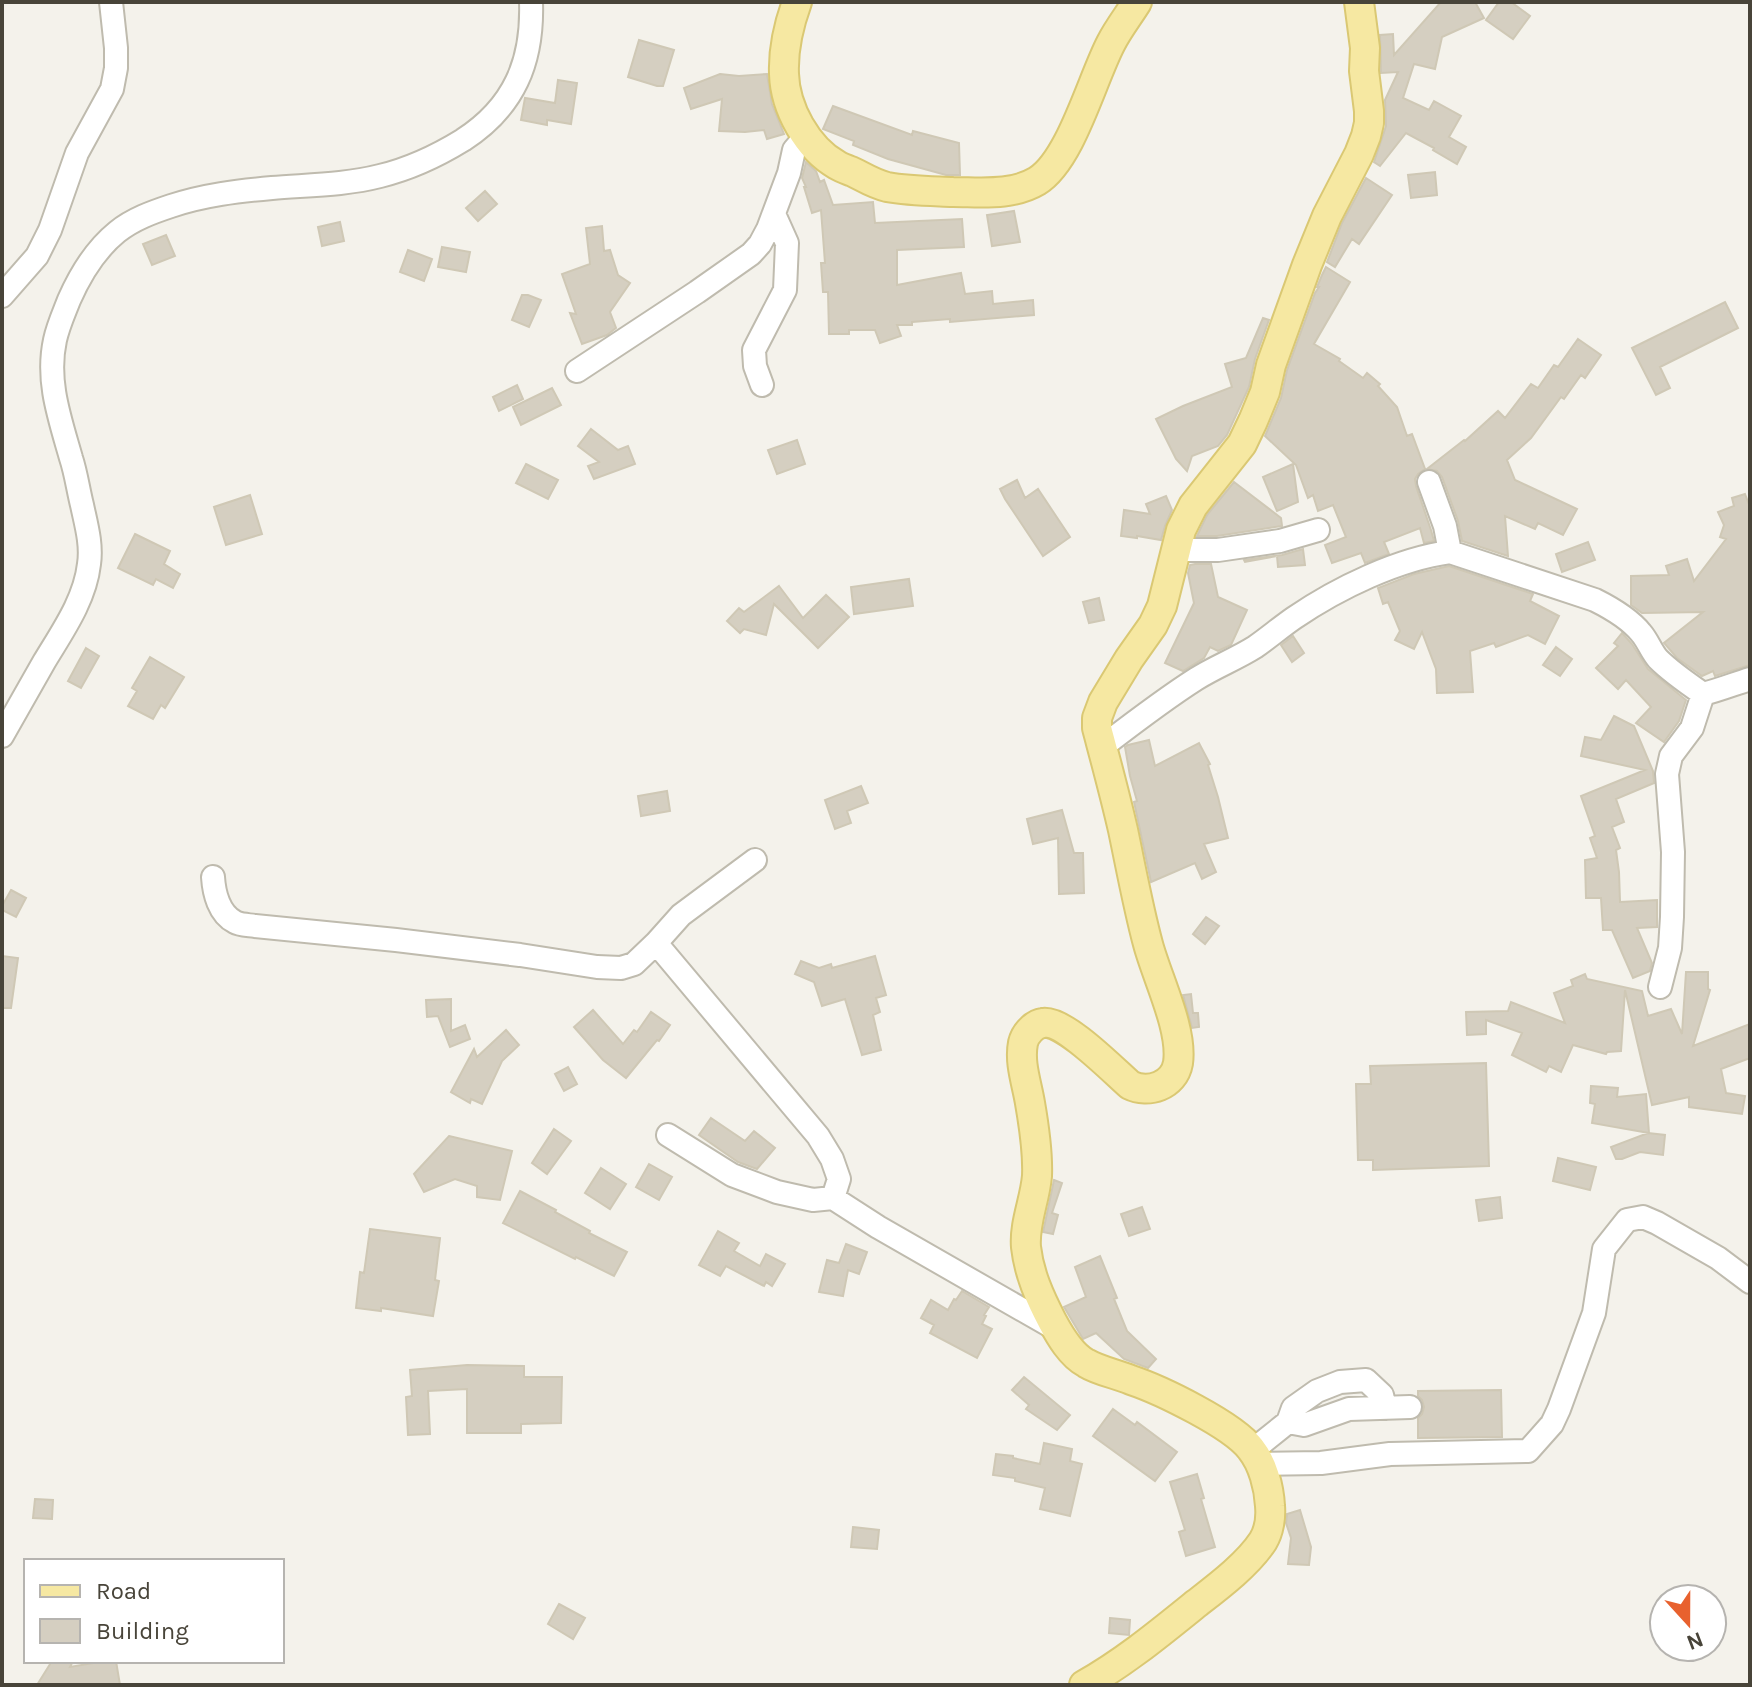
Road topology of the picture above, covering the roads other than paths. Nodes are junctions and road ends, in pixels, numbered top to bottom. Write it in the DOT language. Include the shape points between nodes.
graph roads {
  1 [pos="111,2"];
  2 [pos="531,2"];
  3 [pos="797,2"];
  4 [pos="1137,2"];
  5 [pos="1359,2"];
  6 [pos="806,136"];
  7 [pos="774,214"];
  8 [pos="2,296"];
  9 [pos="577,371"];
  10 [pos="762,385"];
  11 [pos="1429,482"];
  12 [pos="1318,530"];
  13 [pos="1176,550"];
  14 [pos="1450,552"];
  15 [pos="1750,679"];
  16 [pos="1703,694"];
  17 [pos="2,736"];
  18 [pos="1102,747"];
  19 [pos="755,860"];
  20 [pos="213,877"];
  21 [pos="656,943"];
  22 [pos="1660,987"];
  23 [pos="668,1135"];
  24 [pos="833,1198"];
  25 [pos="1750,1282"];
  26 [pos="1056,1329"];
  27 [pos="1340,1382"];
  28 [pos="1410,1407"];
  29 [pos="1385,1408"];
  30 [pos="1329,1417"];
  31 [pos="1288,1422"];
  32 [pos="1256,1457"];
  33 [pos="1084,1685"];
  1 -- 8 [label="street" via="116,58 112,89 77,153 37,256"];
  2 -- 17 [label="street" via="523,67 510,95 479,130 456,144 378,177 188,200 127,224 101,248 73,291 52,356 54,398 88,536 86,580 69,621"];
  3 -- 6 [label="main road" via="784,76"];
  4 -- 6 [label="main road" via="1112,41 1061,154 1028,185 993,193 885,187 836,165"];
  5 -- 13 [label="main road" via="1369,111 1366,136 1307,265 1253,421 1242,444 1193,506"];
  6 -- 7 [label="street" via="794,150"];
  7 -- 9 [label="street" via="751,254"];
  7 -- 10 [label="street" via="787,243 785,290 754,350"];
  11 -- 14 [label="street"];
  12 -- 13 [label="street" via="1218,550"];
  13 -- 18 [label="main road" via="1158,615 1099,712"];
  14 -- 16 [label="street" via="1609,607 1643,635 1671,671"];
  14 -- 18 [label="street" via="1400,563 1335,595 1196,679"];
  15 -- 16 [label="street"];
  16 -- 22 [label="street" via="1667,774 1672,917"];
  18 -- 26 [label="main road" via="1179,1059 1171,1079 1139,1090 1057,1025 1040,1023 1023,1042 1037,1175 1026,1247 1038,1295"];
  19 -- 21 [label="street" via="681,915"];
  20 -- 21 [label="street" via="224,911 236,923 255,926 597,967 634,964"];
  21 -- 24 [label="street" via="818,1136 839,1179"];
  23 -- 24 [label="street" via="732,1175 777,1192 813,1200"];
  24 -- 26 [label="street"];
  25 -- 32 [label="street" via="1657,1223 1643,1217 1627,1220 1604,1249 1594,1313 1559,1409 1528,1451 1390,1454 1321,1463"];
  26 -- 32 [label="main road" via="1085,1363 1201,1413 1240,1437"];
  27 -- 29 [label="street" via="1366,1380 1382,1395"];
  27 -- 30 [label="street"];
  27 -- 31 [label="street" via="1293,1408"];
  28 -- 29 [label="street"];
  29 -- 30 [label="street" via="1349,1409"];
  30 -- 31 [label="street" via="1304,1425"];
  31 -- 32 [label="street"];
  32 -- 33 [label="main road" via="1270,1505 1263,1540 1235,1573 1144,1646"];
}
